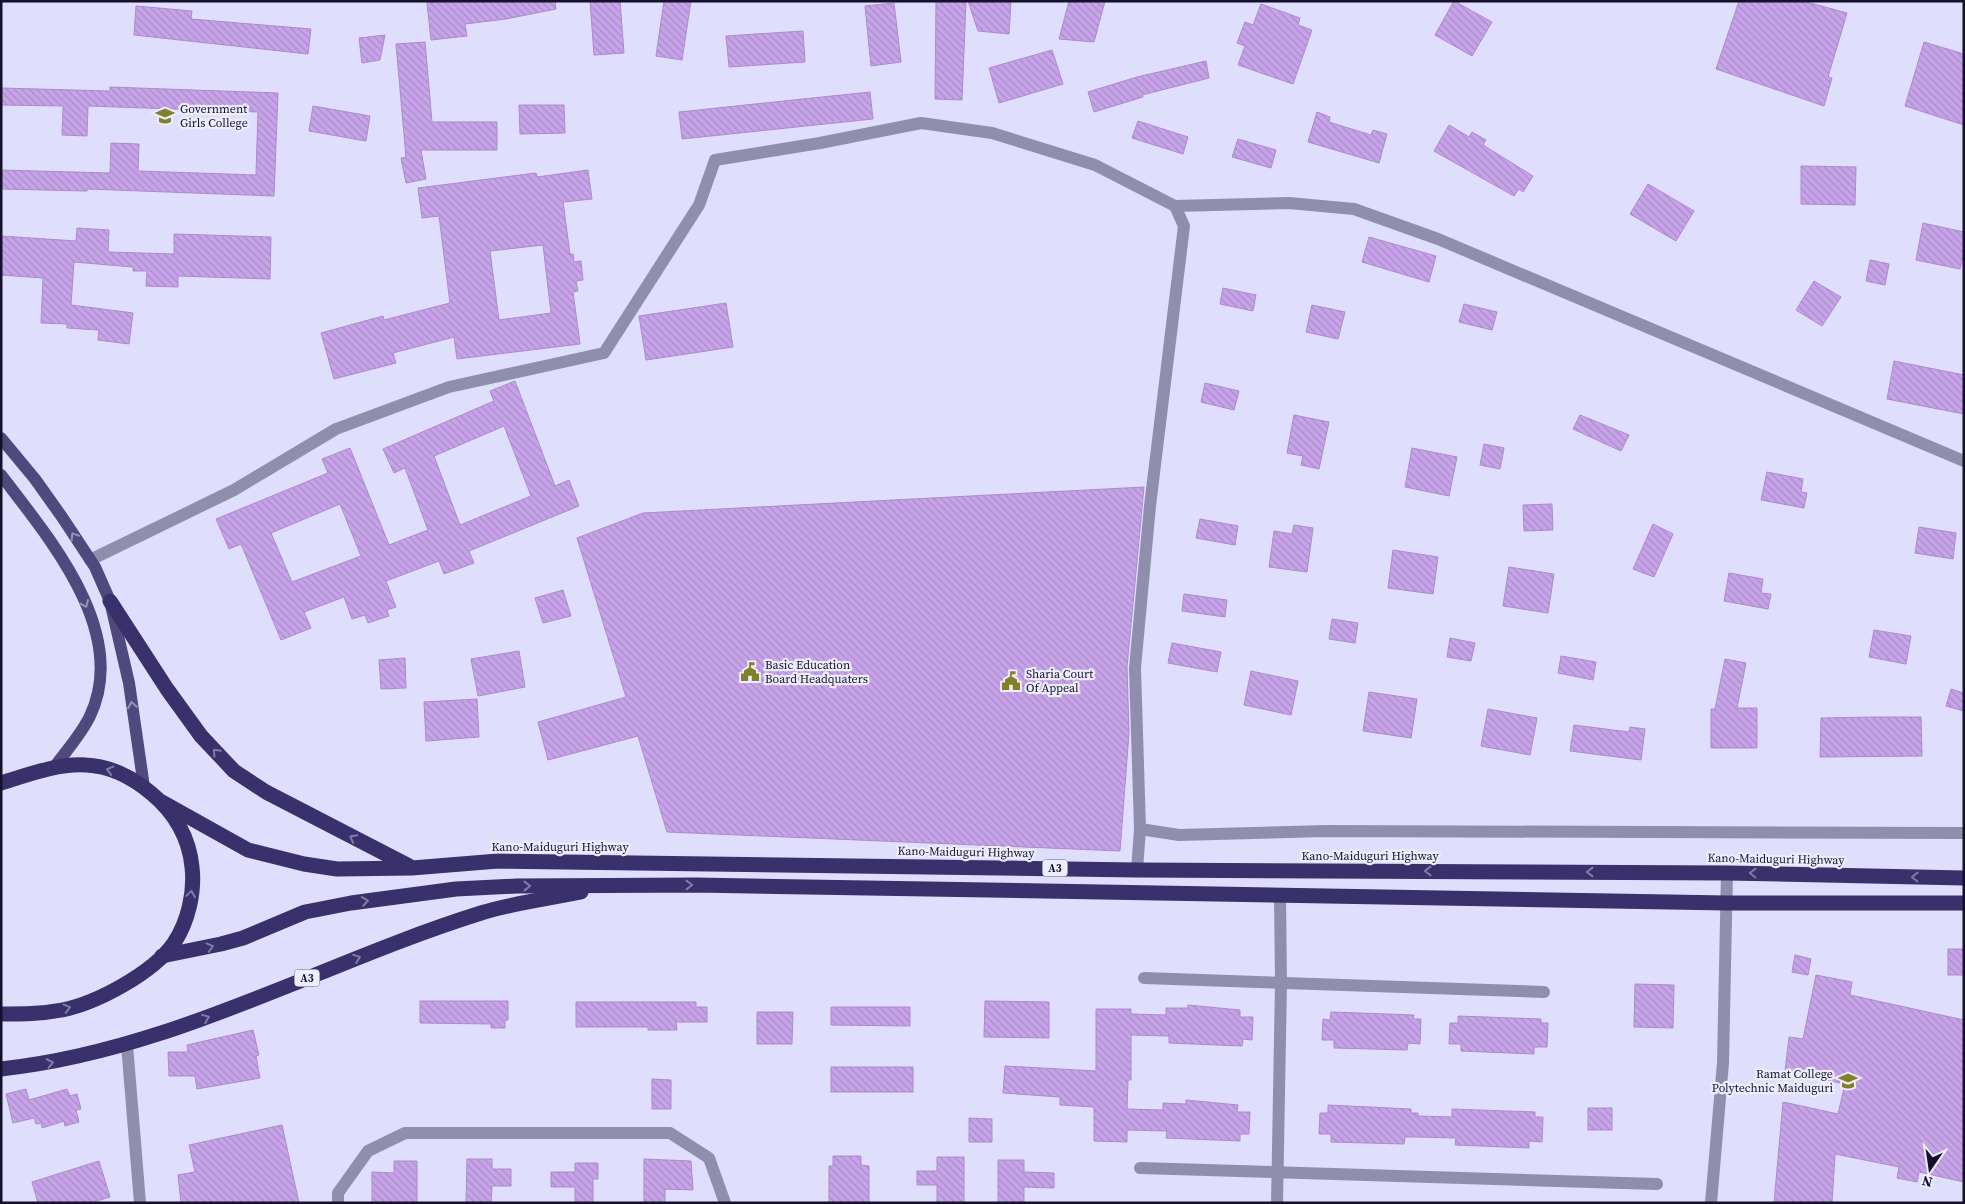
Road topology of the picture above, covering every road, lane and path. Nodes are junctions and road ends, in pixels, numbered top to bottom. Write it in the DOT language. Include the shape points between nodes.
graph roads {
  1 [pos="1175,206"];
  2 [pos="1,438"];
  3 [pos="1964,461"];
  4 [pos="1,475"];
  5 [pos="90,560"];
  6 [pos="110,601"];
  7 [pos="53,769"];
  8 [pos="1,783"];
  9 [pos="144,788"];
  10 [pos="162,802"];
  11 [pos="1140,829"];
  12 [pos="1964,833"];
  13 [pos="412,868"];
  14 [pos="1137,870"];
  15 [pos="1727,873"];
  16 [pos="1964,878"];
  17 [pos="613,886"];
  18 [pos="1280,897"];
  19 [pos="1727,903"];
  20 [pos="1964,903"];
  21 [pos="162,956"];
  22 [pos="1144,978"];
  23 [pos="1281,983"];
  24 [pos="1544,992"];
  25 [pos="1,1014"];
  26 [pos="127,1044"];
  27 [pos="1,1069"];
  28 [pos="1140,1168"];
  29 [pos="1278,1172"];
  30 [pos="1658,1184"];
  31 [pos="140,1203"];
  32 [pos="338,1203"];
  33 [pos="725,1203"];
  34 [pos="1277,1203"];
  35 [pos="1711,1203"];
  1 -- 3 [label="street" via="1289,203 1354,209 1447,243"];
  1 -- 5 [label="street" via="1095,165 992,132 921,123 715,160 699,206 604,353 449,387 336,429 234,490"];
  1 -- 11 [label="street" via="1184,226 1150,506 1135,668"];
  5 -- 2 [label="main road, one-way"];
  4 -- 7 [label="main road, one-way" via="70,570 98,637 101,662 97,695 90,716"];
  5 -- 6 [label="main road"];
  9 -- 6 [label="main road, one-way" via="129,683"];
  13 -- 6 [label="highway, one-way" via="266,792 234,771 201,736 172,697"];
  7 -- 8 [label="highway, A3"];
  9 -- 7 [label="highway, A3, one-way" via="133,779 86,764"];
  9 -- 10 [label="highway, A3"];
  10 -- 13 [label="highway, Kano-Maiduguri Highway / A3" via="248,850 337,869"];
  21 -- 10 [label="highway, A3, one-way" via="174,942 186,918 192,898 193,877 185,836"];
  11 -- 12 [label="street" via="1179,835 1326,831"];
  11 -- 14 [label="street"];
  13 -- 14 [label="highway, Kano-Maiduguri Highway / A3" via="498,861"];
  15 -- 14 [label="highway, Kano-Maiduguri Highway / A3, one-way"];
  16 -- 15 [label="highway, Kano-Maiduguri Highway / A3, one-way"];
  15 -- 19 [label="street"];
  17 -- 18 [label="highway, A3, one-way"];
  21 -- 17 [label="highway, A3, one-way" via="243,938 304,912 398,895 517,886"];
  26 -- 17 [label="highway, A3, one-way" via="186,1026 392,944 483,912"];
  18 -- 19 [label="highway, A3"];
  18 -- 23 [label="street"];
  19 -- 20 [label="highway, A3"];
  19 -- 35 [label="street" via="1723,1063"];
  25 -- 21 [label="highway, A3, one-way" via="63,1010 96,1000 126,984"];
  22 -- 23 [label="street"];
  23 -- 24 [label="street"];
  23 -- 29 [label="street"];
  27 -- 26 [label="highway, A3, one-way" via="44,1065"];
  26 -- 31 [label="street"];
  28 -- 29 [label="street"];
  29 -- 30 [label="street"];
  29 -- 34 [label="street"];
  32 -- 33 [label="street" via="338,1193 368,1151 405,1133 670,1133 709,1158"];
}
